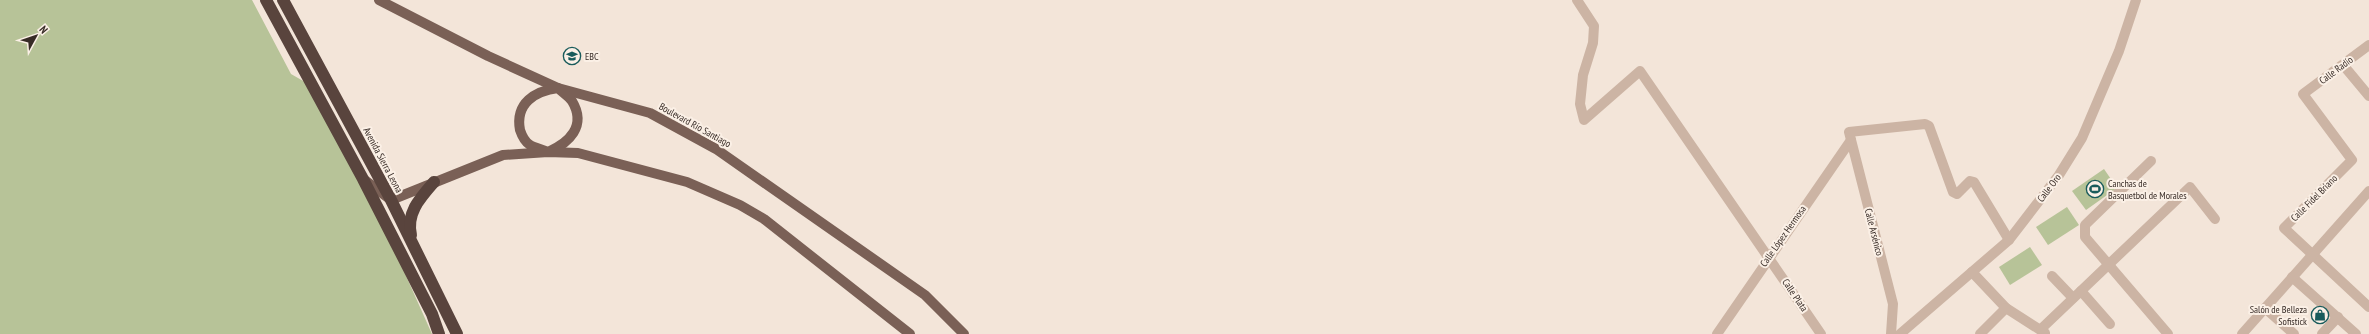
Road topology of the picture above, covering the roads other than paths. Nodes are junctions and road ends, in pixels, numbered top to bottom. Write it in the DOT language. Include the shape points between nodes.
graph roads {
  1 [pos="266,0"];
  2 [pos="379,0"];
  3 [pos="1577,0"];
  4 [pos="2136,0"];
  5 [pos="287,1"];
  6 [pos="276,18"];
  7 [pos="2369,45"];
  8 [pos="2344,66"];
  9 [pos="558,88"];
  10 [pos="2303,94"];
  11 [pos="2369,96"];
  12 [pos="1850,136"];
  13 [pos="548,152"];
  14 [pos="2150,160"];
  15 [pos="363,179"];
  16 [pos="434,182"];
  17 [pos="2367,198"];
  18 [pos="391,200"];
  19 [pos="2215,219"];
  20 [pos="2009,240"];
  21 [pos="413,244"];
  22 [pos="2312,254"];
  23 [pos="1769,256"];
  24 [pos="2109,264"];
  25 [pos="1972,272"];
  26 [pos="2052,276"];
  27 [pos="2292,278"];
  28 [pos="2077,295"];
  29 [pos="2369,307"];
  30 [pos="2006,308"];
  31 [pos="2265,308"];
  32 [pos="2338,318"];
  33 [pos="2110,324"];
  34 [pos="2043,332"];
  35 [pos="439,334"];
  36 [pos="457,334"];
  37 [pos="910,334"];
  38 [pos="964,334"];
  39 [pos="1717,334"];
  40 [pos="1821,334"];
  41 [pos="1891,334"];
  42 [pos="1900,334"];
  43 [pos="1980,334"];
  44 [pos="2168,334"];
  45 [pos="2242,334"];
  46 [pos="2294,334"];
  47 [pos="2322,334"];
  48 [pos="2356,334"];
  1 -- 6 [label="highway"];
  2 -- 9 [label="main road, Boulevard Río Santiago" via="488,56"];
  3 -- 23 [label="street, Calle Plata" via="1594,26 1593,43 1583,75 1580,104 1584,120 1640,70"];
  4 -- 20 [label="street, Calle Oro" via="2119,51 2082,138 2059,175"];
  5 -- 6 [label="main road"];
  5 -- 18 [label="highway, Avenida Sierra Leona"];
  6 -- 15 [label="highway"];
  7 -- 8 [label="street, Calle Radio"];
  8 -- 10 [label="street, Calle Radio"];
  8 -- 11 [label="street"];
  9 -- 13 [label="main road" via="572,101 577,125 574,133 563,145"];
  9 -- 13 [label="main road" via="543,90 522,107 520,114 519,124 524,139 530,145"];
  9 -- 38 [label="main road, Boulevard Río Santiago" via="650,114 716,149 925,294"];
  10 -- 22 [label="street, Calle Fidel Briano" via="2352,160 2284,228"];
  12 -- 20 [label="street" via="1925,124 1929,126 1953,192 1957,194 1970,181 1974,182"];
  12 -- 23 [label="street, Calle López Hermosa"];
  12 -- 41 [label="street, Calle Arsénico" via="1893,304"];
  13 -- 16 [label="main road" via="504,155"];
  13 -- 37 [label="main road" via="578,153 625,165 686,182 740,205 764,219"];
  14 -- 24 [label="street" via="2085,225 2085,236"];
  15 -- 18 [label="main road" via="378,193"];
  15 -- 35 [label="highway" via="432,314"];
  16 -- 18 [label="main road"];
  16 -- 21 [label="highway" via="411,215 409,224"];
  17 -- 22 [label="street"];
  18 -- 21 [label="highway, Avenida Sierra Leona"];
  19 -- 24 [label="street" via="2190,187"];
  20 -- 25 [label="street, Calle Oro"];
  21 -- 36 [label="highway, Avenida Sierra Leona"];
  22 -- 27 [label="street"];
  22 -- 29 [label="street, Calle Fidel Briano"];
  23 -- 39 [label="street, Calle López Hermosa"];
  23 -- 40 [label="street, Calle Plata"];
  24 -- 28 [label="street"];
  24 -- 44 [label="street"];
  25 -- 30 [label="street"];
  25 -- 42 [label="street, Calle Oro"];
  26 -- 28 [label="street"];
  27 -- 31 [label="street"];
  27 -- 32 [label="street"];
  28 -- 33 [label="street"];
  28 -- 34 [label="street"];
  30 -- 34 [label="street"];
  30 -- 43 [label="street"];
  31 -- 45 [label="street"];
  31 -- 46 [label="street"];
  32 -- 47 [label="street"];
  32 -- 48 [label="street"];
}
